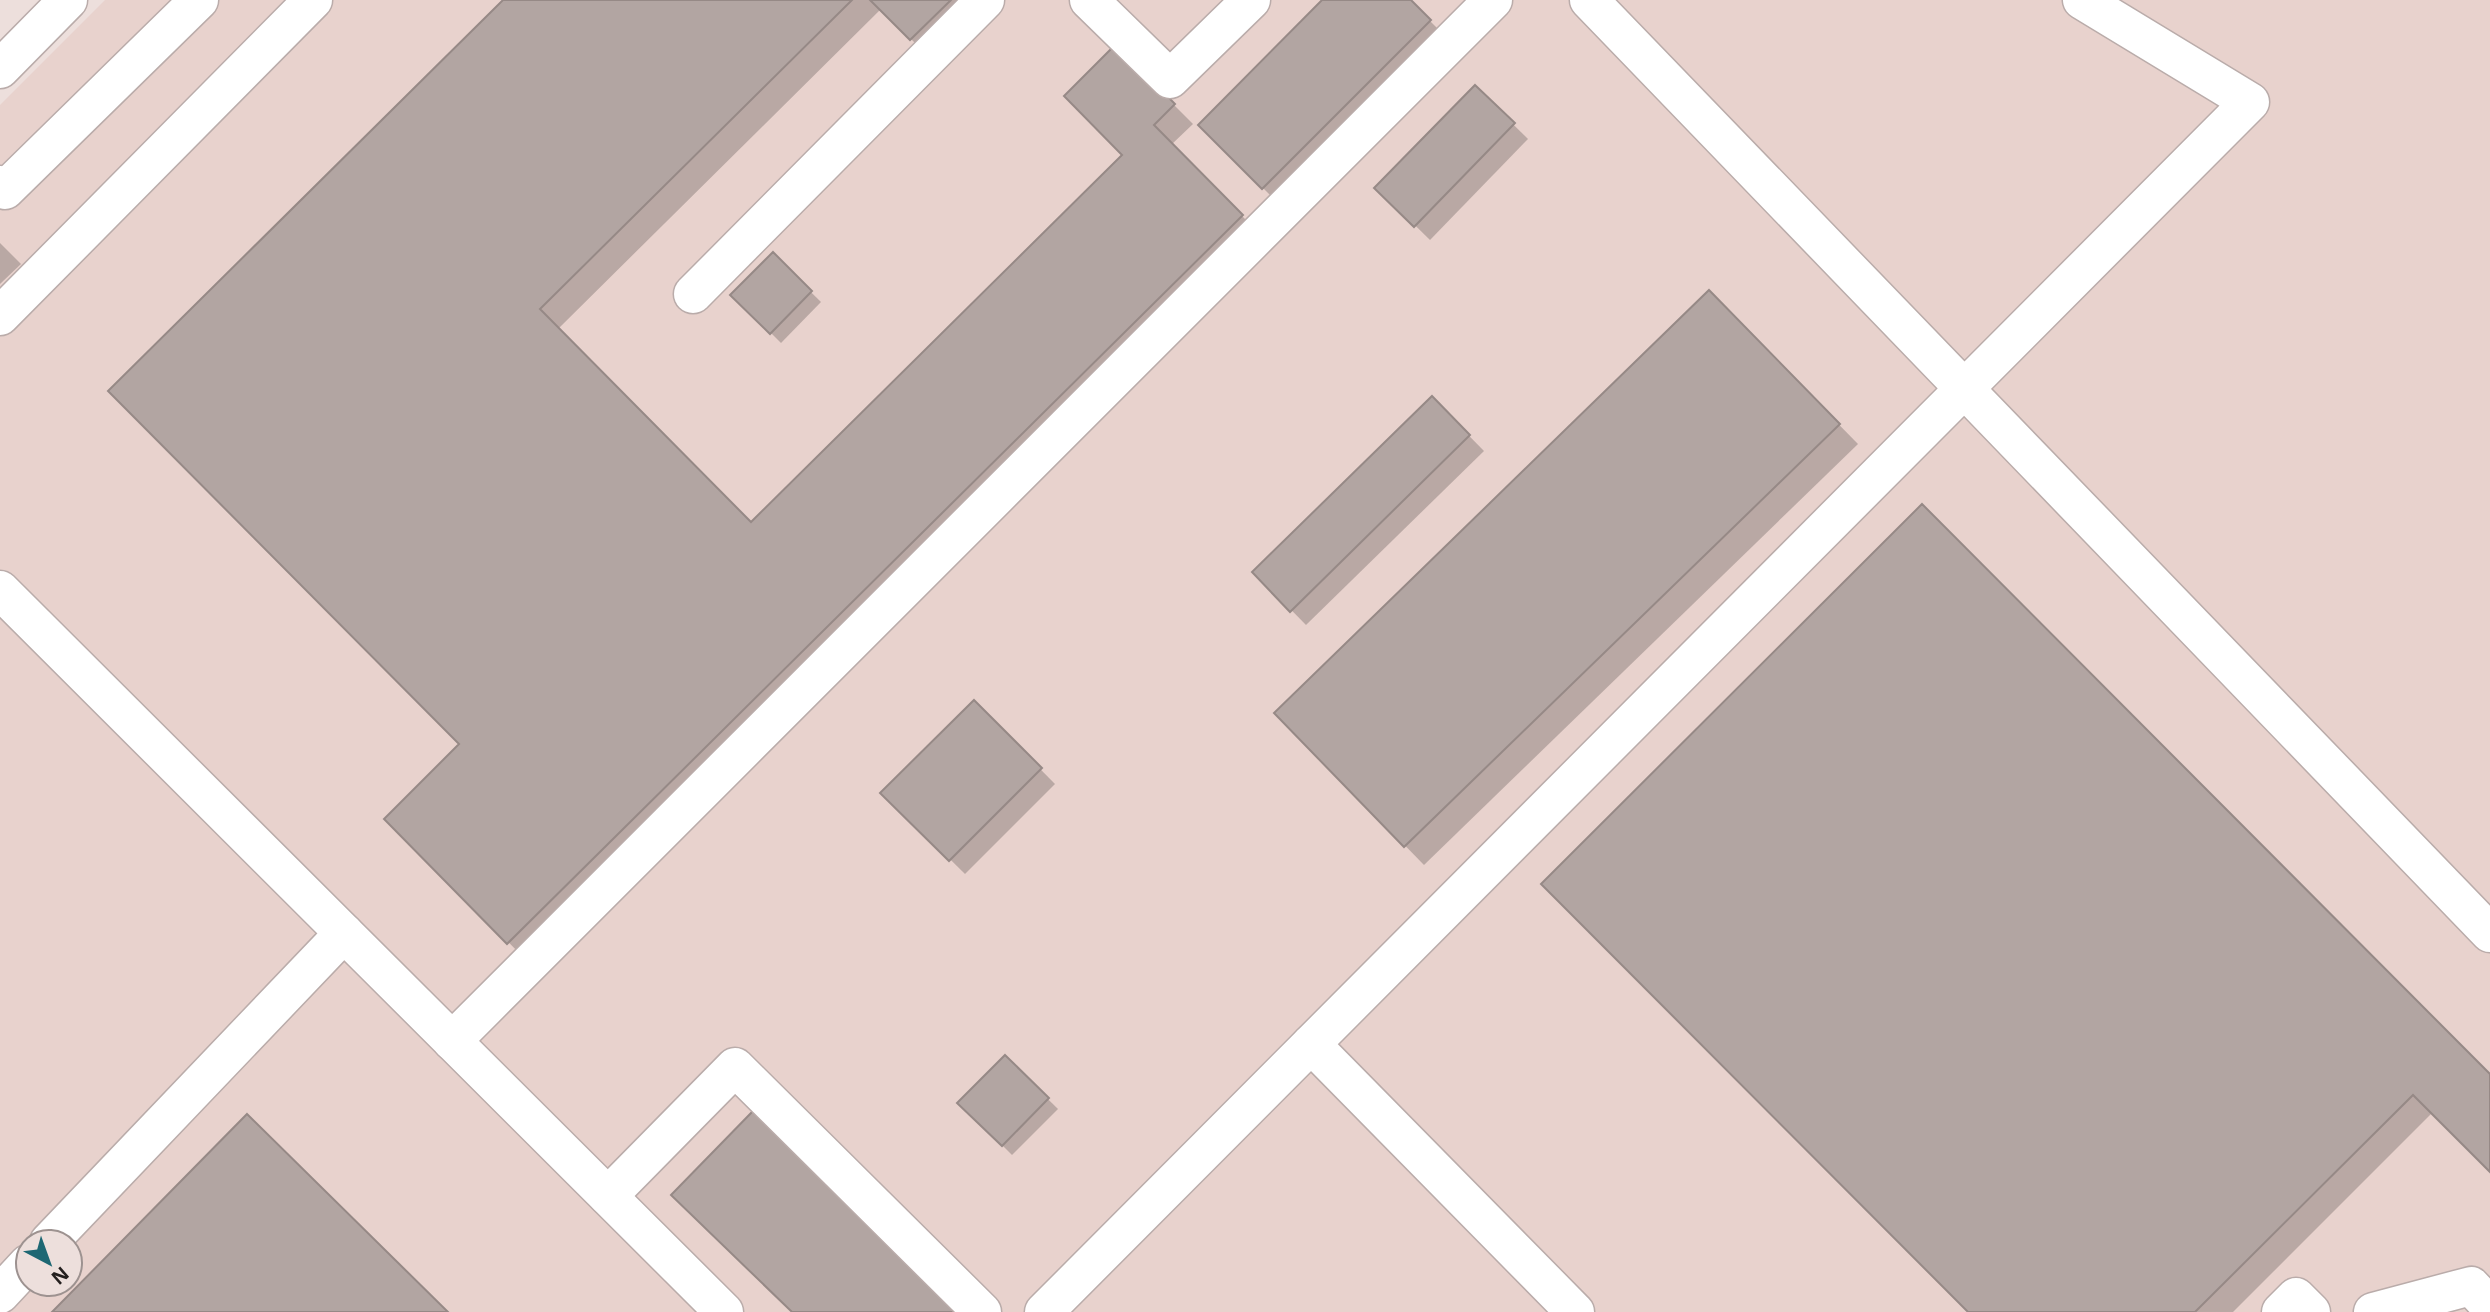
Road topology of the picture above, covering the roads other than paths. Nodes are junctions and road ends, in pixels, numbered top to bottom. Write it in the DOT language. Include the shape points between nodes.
graph roads {
  1 [pos="68,0"];
  2 [pos="200,0"];
  3 [pos="313,0"];
  4 [pos="985,0"];
  5 [pos="1089,0"];
  6 [pos="1251,0"];
  7 [pos="1493,0"];
  8 [pos="1589,0"];
  9 [pos="2082,0"];
  10 [pos="0,69"];
  11 [pos="0,185"];
  12 [pos="693,294"];
  13 [pos="0,316"];
  14 [pos="1964,388"];
  15 [pos="0,590"];
  16 [pos="344,933"];
  17 [pos="2490,933"];
  18 [pos="452,1041"];
  19 [pos="1311,1044"];
  20 [pos="608,1196"];
  21 [pos="62,1228"];
  22 [pos="14,1279"];
  23 [pos="0,1294"];
  24 [pos="2490,1306"];
  25 [pos="724,1312"];
  26 [pos="982,1312"];
  27 [pos="1045,1312"];
  28 [pos="1575,1312"];
  29 [pos="2281,1312"];
  30 [pos="2311,1312"];
  31 [pos="2373,1312"];
  1 -- 10 [label="main road"];
  2 -- 11 [label="main road" via="5,190"];
  3 -- 13 [label="main road"];
  4 -- 12 [label="main road"];
  5 -- 6 [label="main road" via="1170,79"];
  7 -- 18 [label="main road"];
  8 -- 14 [label="main road"];
  9 -- 14 [label="main road" via="2250,102"];
  14 -- 17 [label="main road"];
  14 -- 19 [label="main road"];
  15 -- 16 [label="main road"];
  16 -- 18 [label="main road"];
  16 -- 21 [label="main road"];
  18 -- 20 [label="main road"];
  19 -- 27 [label="main road"];
  19 -- 28 [label="main road"];
  20 -- 25 [label="main road"];
  20 -- 26 [label="main road" via="734,1068"];
  22 -- 23 [label="main road"];
  24 -- 31 [label="main road" via="2470,1286"];
  29 -- 30 [label="main road" via="2296,1297"];
}
